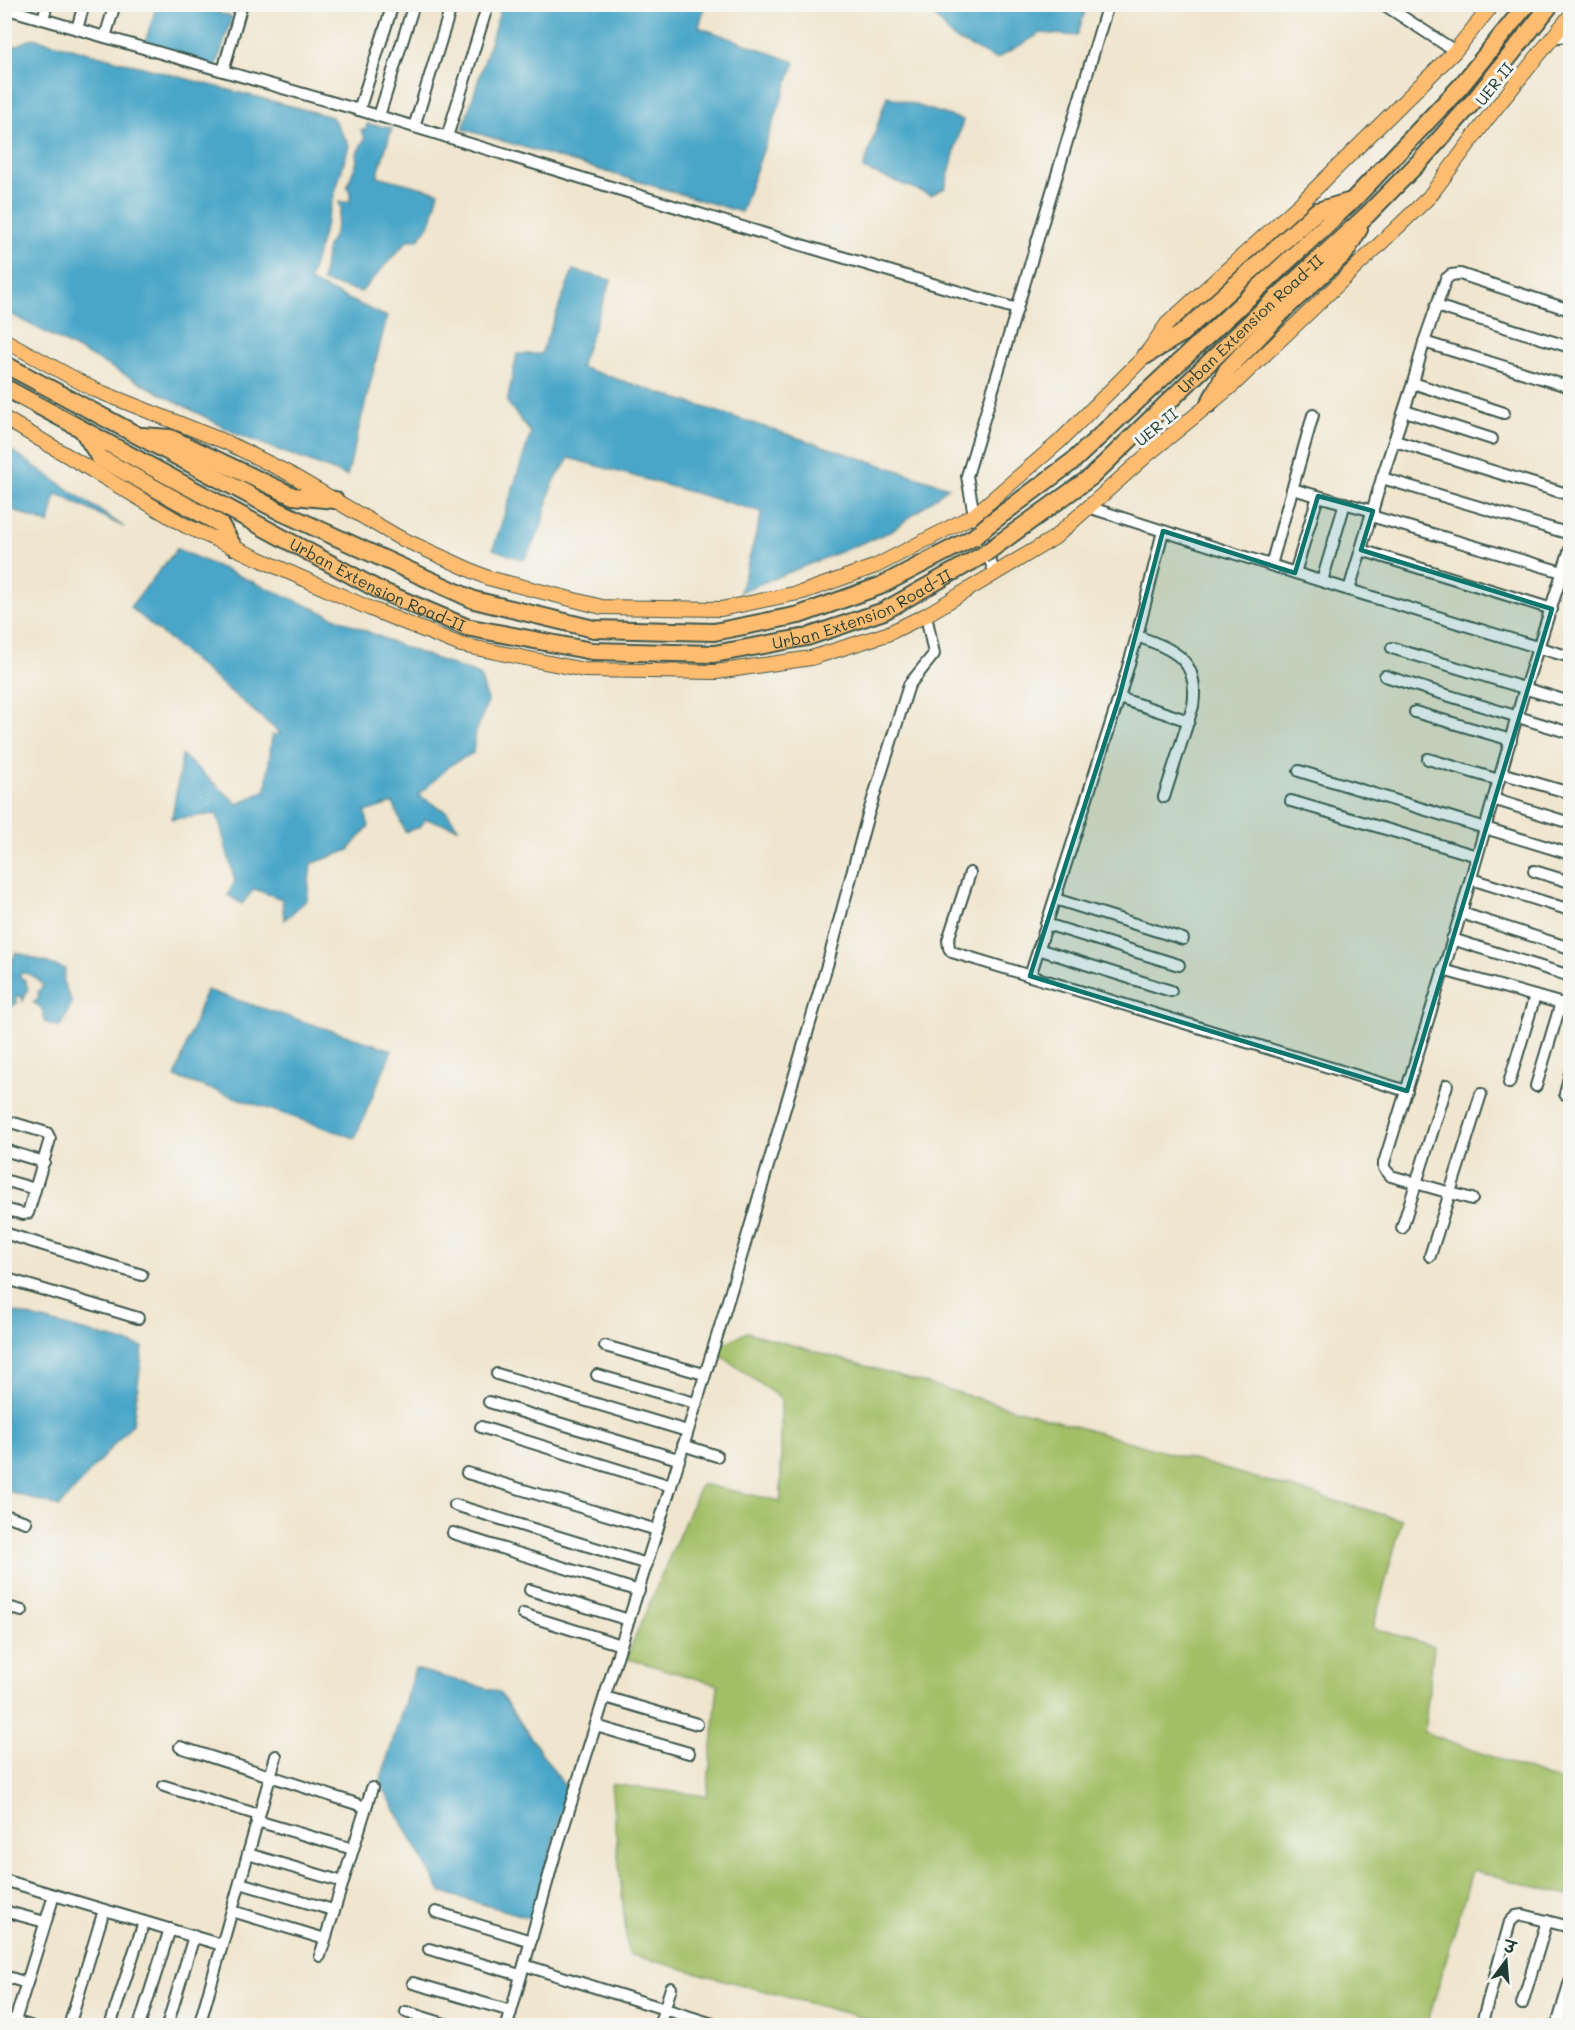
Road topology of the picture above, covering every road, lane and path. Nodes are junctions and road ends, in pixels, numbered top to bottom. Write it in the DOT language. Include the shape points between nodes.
graph roads {
  1 [pos="47,4"];
  2 [pos="84,4"];
  3 [pos="115,4"];
  4 [pos="242,4"];
  5 [pos="393,4"];
  6 [pos="414,4"];
  7 [pos="452,4"];
  8 [pos="488,4"];
  9 [pos="1108,4"];
  10 [pos="1383,4"];
  11 [pos="1493,4"];
  12 [pos="1527,4"];
  13 [pos="1551,4"];
  14 [pos="4,8"];
  15 [pos="1570,16"];
  16 [pos="43,19"];
  17 [pos="77,29"];
  18 [pos="1570,35"];
  19 [pos="105,37"];
  20 [pos="1553,38"];
  21 [pos="1455,51"];
  22 [pos="223,71"];
  23 [pos="359,110"];
  24 [pos="378,116"];
  25 [pos="414,127"];
  26 [pos="447,137"];
  27 [pos="1352,201"];
  28 [pos="1367,215"];
  29 [pos="1436,306"];
  30 [pos="1017,309"];
  31 [pos="1570,310"];
  32 [pos="4,340"];
  33 [pos="1424,342"];
  34 [pos="1570,347"];
  35 [pos="1145,356"];
  36 [pos="4,364"];
  37 [pos="1413,383"];
  38 [pos="4,387"];
  39 [pos="1570,387"];
  40 [pos="1209,404"];
  41 [pos="1405,411"];
  42 [pos="1504,413"];
  43 [pos="1313,415"];
  44 [pos="4,418"];
  45 [pos="82,429"];
  46 [pos="136,435"];
  47 [pos="1492,439"];
  48 [pos="1395,441"];
  49 [pos="1382,478"];
  50 [pos="1292,489"];
  51 [pos="1570,495"];
  52 [pos="1318,496"];
  53 [pos="335,500"];
  54 [pos="1345,503"];
  55 [pos="1088,507"];
  56 [pos="1372,513"];
  57 [pos="979,527"];
  58 [pos="1163,531"];
  59 [pos="1570,534"];
  60 [pos="233,546"];
  61 [pos="1570,549"];
  62 [pos="990,550"];
  63 [pos="1361,550"];
  64 [pos="1271,565"];
  65 [pos="1295,573"];
  66 [pos="995,574"];
  67 [pos="1567,574"];
  68 [pos="1322,581"];
  69 [pos="1349,590"];
  70 [pos="1552,609"];
  71 [pos="926,615"];
  72 [pos="1137,636"];
  73 [pos="1539,647"];
  74 [pos="1392,648"];
  75 [pos="1570,653"];
  76 [pos="1386,676"];
  77 [pos="1526,688"];
  78 [pos="1119,698"];
  79 [pos="1570,702"];
  80 [pos="1415,712"];
  81 [pos="1518,717"];
  82 [pos="1189,721"];
  83 [pos="1570,733"];
  84 [pos="1511,740"];
  85 [pos="1428,759"];
  86 [pos="1299,771"];
  87 [pos="1500,776"];
  88 [pos="1570,794"];
  89 [pos="1164,797"];
  90 [pos="1493,799"];
  91 [pos="1292,801"];
  92 [pos="1570,823"];
  93 [pos="1484,829"];
  94 [pos="1570,854"];
  95 [pos="1477,856"];
  96 [pos="1534,871"];
  97 [pos="970,873"];
  98 [pos="1470,879"];
  99 [pos="1570,882"];
  100 [pos="1055,898"];
  101 [pos="1570,909"];
  102 [pos="1461,913"];
  103 [pos="1046,924"];
  104 [pos="1183,939"];
  105 [pos="1452,939"];
  106 [pos="1570,948"];
  107 [pos="1038,949"];
  108 [pos="1179,964"];
  109 [pos="1443,970"];
  110 [pos="1030,976"];
  111 [pos="1570,976"];
  112 [pos="1170,991"];
  113 [pos="1535,996"];
  114 [pos="1566,1005"];
  115 [pos="1570,1073"];
  116 [pos="1509,1083"];
  117 [pos="1447,1085"];
  118 [pos="1536,1086"];
  119 [pos="1407,1091"];
  120 [pos="1481,1094"];
  121 [pos="1565,1094"];
  122 [pos="4,1120"];
  123 [pos="4,1150"];
  124 [pos="44,1162"];
  125 [pos="4,1180"];
  126 [pos="1416,1183"];
  127 [pos="35,1190"];
  128 [pos="1451,1192"];
  129 [pos="1472,1199"];
  130 [pos="4,1209"];
  131 [pos="1402,1228"];
  132 [pos="4,1233"];
  133 [pos="1430,1256"];
  134 [pos="142,1275"];
  135 [pos="4,1278"];
  136 [pos="138,1318"];
  137 [pos="605,1346"];
  138 [pos="497,1374"];
  139 [pos="704,1374"];
  140 [pos="597,1375"];
  141 [pos="489,1402"];
  142 [pos="695,1403"];
  143 [pos="482,1428"];
  144 [pos="687,1431"];
  145 [pos="683,1445"];
  146 [pos="717,1456"];
  147 [pos="678,1459"];
  148 [pos="467,1473"];
  149 [pos="671,1486"];
  150 [pos="455,1505"];
  151 [pos="4,1515"];
  152 [pos="26,1522"];
  153 [pos="657,1530"];
  154 [pos="453,1533"];
  155 [pos="647,1564"];
  156 [pos="530,1590"];
  157 [pos="639,1591"];
  158 [pos="4,1606"];
  159 [pos="22,1611"];
  160 [pos="523,1614"];
  161 [pos="629,1620"];
  162 [pos="621,1645"];
  163 [pos="604,1697"];
  164 [pos="697,1724"];
  165 [pos="596,1726"];
  166 [pos="180,1747"];
  167 [pos="689,1753"];
  168 [pos="276,1755"];
  169 [pos="270,1777"];
  170 [pos="164,1786"];
  171 [pos="372,1788"];
  172 [pos="366,1807"];
  173 [pos="258,1818"];
  174 [pos="353,1849"];
  175 [pos="248,1854"];
  176 [pos="4,1880"];
  177 [pos="343,1881"];
  178 [pos="240,1883"];
  179 [pos="54,1895"];
  180 [pos="104,1910"];
  181 [pos="333,1910"];
  182 [pos="4,1911"];
  183 [pos="232,1911"];
  184 [pos="436,1912"];
  185 [pos="1547,1921"];
  186 [pos="45,1922"];
  187 [pos="144,1922"];
  188 [pos="1570,1927"];
  189 [pos="170,1929"];
  190 [pos="194,1936"];
  191 [pos="325,1939"];
  192 [pos="531,1941"];
  193 [pos="222,1945"];
  194 [pos="429,1949"];
  195 [pos="320,1956"];
  196 [pos="522,1970"];
  197 [pos="4,1976"];
  198 [pos="1570,1981"];
  199 [pos="27,1983"];
  200 [pos="413,1983"];
  201 [pos="671,1988"];
  202 [pos="1522,2004"];
  203 [pos="664,2008"];
  204 [pos="511,2011"];
  205 [pos="406,2012"];
  206 [pos="10,2019"];
  207 [pos="30,2025"];
  208 [pos="69,2025"];
  209 [pos="110,2025"];
  210 [pos="140,2025"];
  211 [pos="167,2025"];
  212 [pos="200,2025"];
  213 [pos="451,2025"];
  214 [pos="507,2025"];
  215 [pos="658,2025"];
  216 [pos="719,2025"];
  217 [pos="1481,2025"];
  218 [pos="1557,2025"];
  1 -- 16 [label="street"];
  2 -- 17 [label="street"];
  3 -- 19 [label="street"];
  4 -- 22 [label="street"];
  5 -- 23 [label="street"];
  6 -- 24 [label="street"];
  7 -- 25 [label="street"];
  8 -- 26 [label="street"];
  9 -- 30 [label="street"];
  10 -- 21 [label="street"];
  11 -- 21 [label="main road"];
  12 -- 27 [label="highway, Urban Extension Road-II" via="1460,87"];
  13 -- 28 [label="highway, Urban Extension Road-II" via="1478,96"];
  14 -- 16 [label="street"];
  15 -- 20 [label="main road, UER II"];
  16 -- 17 [label="street"];
  17 -- 19 [label="street"];
  18 -- 20 [label="street"];
  19 -- 22 [label="street"];
  20 -- 40 [label="main road, UER II" via="1429,197"];
  21 -- 35 [label="main road" via="1302,202 1167,324"];
  22 -- 23 [label="street"];
  23 -- 24 [label="street"];
  24 -- 25 [label="street"];
  25 -- 26 [label="street"];
  26 -- 30 [label="street"];
  27 -- 35 [label="highway" via="1317,211 1181,334"];
  27 -- 57 [label="highway, Urban Extension Road-II" via="1073,461"];
  28 -- 40 [label="highway" via="1345,254 1227,370"];
  28 -- 62 [label="highway, Urban Extension Road-II" via="1091,477"];
  29 -- 31 [label="street" via="1446,279 1455,273"];
  29 -- 33 [label="street"];
  29 -- 34 [label="street"];
  30 -- 57 [label="street" via="967,476"];
  32 -- 53 [label="main road" via="93,389 228,443"];
  33 -- 37 [label="street"];
  33 -- 39 [label="street"];
  35 -- 57 [label="main road"];
  36 -- 46 [label="highway, Urban Extension Road-II"];
  37 -- 41 [label="street"];
  37 -- 42 [label="street"];
  38 -- 45 [label="highway, Urban Extension Road-II"];
  40 -- 55 [label="main road, UER II"];
  41 -- 47 [label="street"];
  41 -- 48 [label="street"];
  43 -- 50 [label="street"];
  44 -- 60 [label="main road, UER II" via="186,526"];
  45 -- 60 [label="highway" via="100,458 220,524"];
  45 -- 62 [label="highway, Urban Extension Road-II" via="379,590 466,627 592,651 714,654 807,637 884,611"];
  46 -- 53 [label="highway" via="170,438 292,496"];
  46 -- 57 [label="highway, Urban Extension Road-II" via="281,512 474,600 594,629 714,632 799,615 879,586"];
  48 -- 49 [label="street"];
  48 -- 51 [label="street"];
  49 -- 56 [label="street"];
  49 -- 59 [label="street"];
  50 -- 52 [label="street"];
  50 -- 64 [label="street"];
  52 -- 54 [label="street"];
  52 -- 65 [label="street"];
  53 -- 57 [label="main road" via="398,537 488,578 602,607 721,609 803,592"];
  54 -- 56 [label="street"];
  54 -- 68 [label="street"];
  55 -- 58 [label="street"];
  55 -- 66 [label="main road, UER II" via="1054,538"];
  56 -- 63 [label="street"];
  56 -- 67 [label="street"];
  57 -- 62 [label="street"];
  58 -- 64 [label="street"];
  58 -- 72 [label="street"];
  60 -- 71 [label="main road, UER II" via="461,645 584,670 716,672 811,658 887,634"];
  61 -- 67 [label="street"];
  62 -- 66 [label="street"];
  63 -- 69 [label="street"];
  63 -- 70 [label="street"];
  64 -- 65 [label="street"];
  65 -- 68 [label="street"];
  66 -- 71 [label="main road, UER II"];
  67 -- 70 [label="street"];
  68 -- 69 [label="street"];
  69 -- 73 [label="street"];
  70 -- 73 [label="street"];
  71 -- 139 [label="street" via="934,654 909,685"];
  72 -- 78 [label="street"];
  72 -- 82 [label="street" via="1173,651 1191,669 1195,692"];
  73 -- 75 [label="street"];
  73 -- 77 [label="street"];
  74 -- 77 [label="street"];
  76 -- 81 [label="street"];
  77 -- 79 [label="street"];
  77 -- 81 [label="street"];
  78 -- 82 [label="street"];
  78 -- 100 [label="street"];
  80 -- 84 [label="street"];
  81 -- 83 [label="street"];
  81 -- 84 [label="street"];
  82 -- 89 [label="street"];
  84 -- 87 [label="street"];
  85 -- 87 [label="street"];
  86 -- 93 [label="street"];
  87 -- 88 [label="street"];
  87 -- 90 [label="street"];
  90 -- 92 [label="street"];
  90 -- 93 [label="street"];
  91 -- 95 [label="street"];
  93 -- 94 [label="street"];
  93 -- 95 [label="street"];
  95 -- 98 [label="street"];
  96 -- 99 [label="street"];
  97 -- 110 [label="street" via="949,948 959,955"];
  98 -- 101 [label="street"];
  98 -- 102 [label="street"];
  100 -- 103 [label="street"];
  100 -- 104 [label="street"];
  102 -- 105 [label="street"];
  102 -- 106 [label="street"];
  103 -- 107 [label="street"];
  103 -- 108 [label="street"];
  105 -- 109 [label="street"];
  105 -- 111 [label="street"];
  107 -- 110 [label="street"];
  107 -- 112 [label="street"];
  109 -- 113 [label="street"];
  109 -- 119 [label="street"];
  110 -- 119 [label="street"];
  113 -- 114 [label="street"];
  113 -- 116 [label="street"];
  114 -- 118 [label="street"];
  115 -- 121 [label="street"];
  117 -- 126 [label="street"];
  119 -- 126 [label="street" via="1383,1168 1391,1176"];
  120 -- 128 [label="street"];
  122 -- 124 [label="street" via="49,1135"];
  123 -- 124 [label="street"];
  124 -- 127 [label="street"];
  125 -- 127 [label="street"];
  126 -- 128 [label="street"];
  126 -- 131 [label="street"];
  127 -- 130 [label="street" via="28,1213"];
  128 -- 129 [label="street"];
  128 -- 133 [label="street"];
  132 -- 134 [label="street"];
  135 -- 136 [label="street"];
  137 -- 139 [label="street"];
  138 -- 144 [label="street"];
  139 -- 142 [label="street"];
  140 -- 142 [label="street"];
  141 -- 147 [label="street"];
  142 -- 144 [label="street"];
  143 -- 149 [label="street"];
  144 -- 145 [label="street"];
  145 -- 146 [label="street"];
  145 -- 147 [label="street"];
  147 -- 149 [label="street"];
  148 -- 153 [label="street"];
  149 -- 153 [label="street"];
  150 -- 155 [label="street"];
  151 -- 152 [label="street"];
  153 -- 155 [label="street"];
  154 -- 157 [label="street"];
  155 -- 157 [label="street"];
  156 -- 161 [label="street"];
  157 -- 161 [label="street"];
  158 -- 159 [label="street"];
  160 -- 162 [label="street"];
  161 -- 162 [label="street"];
  162 -- 163 [label="street"];
  163 -- 164 [label="street"];
  163 -- 165 [label="street"];
  165 -- 167 [label="street"];
  165 -- 192 [label="street"];
  166 -- 169 [label="street"];
  168 -- 169 [label="street"];
  169 -- 172 [label="street"];
  169 -- 173 [label="street"];
  170 -- 173 [label="street"];
  171 -- 172 [label="street"];
  172 -- 174 [label="street"];
  173 -- 174 [label="street"];
  173 -- 175 [label="street"];
  174 -- 177 [label="street"];
  175 -- 177 [label="street"];
  175 -- 178 [label="street"];
  176 -- 179 [label="street"];
  177 -- 181 [label="street"];
  178 -- 181 [label="street"];
  178 -- 183 [label="street"];
  179 -- 180 [label="street"];
  179 -- 186 [label="street"];
  180 -- 187 [label="street"];
  180 -- 208 [label="street"];
  181 -- 191 [label="street"];
  182 -- 186 [label="street"];
  183 -- 191 [label="street"];
  183 -- 193 [label="street"];
  184 -- 192 [label="street"];
  185 -- 188 [label="street"];
  185 -- 202 [label="street"];
  185 -- 217 [label="street" via="1523,1915 1510,1922"];
  186 -- 199 [label="street"];
  187 -- 189 [label="street"];
  187 -- 209 [label="street"];
  189 -- 190 [label="street"];
  189 -- 210 [label="street"];
  190 -- 193 [label="street"];
  190 -- 211 [label="street"];
  191 -- 195 [label="street"];
  192 -- 196 [label="street"];
  193 -- 212 [label="street"];
  194 -- 196 [label="street"];
  196 -- 203 [label="street"];
  196 -- 204 [label="street"];
  197 -- 199 [label="street"];
  198 -- 218 [label="street"];
  199 -- 206 [label="street"];
  200 -- 204 [label="street"];
  201 -- 203 [label="street"];
  203 -- 215 [label="street"];
  203 -- 216 [label="street"];
  204 -- 214 [label="street"];
  205 -- 213 [label="street"];
  206 -- 207 [label="street"];
}
